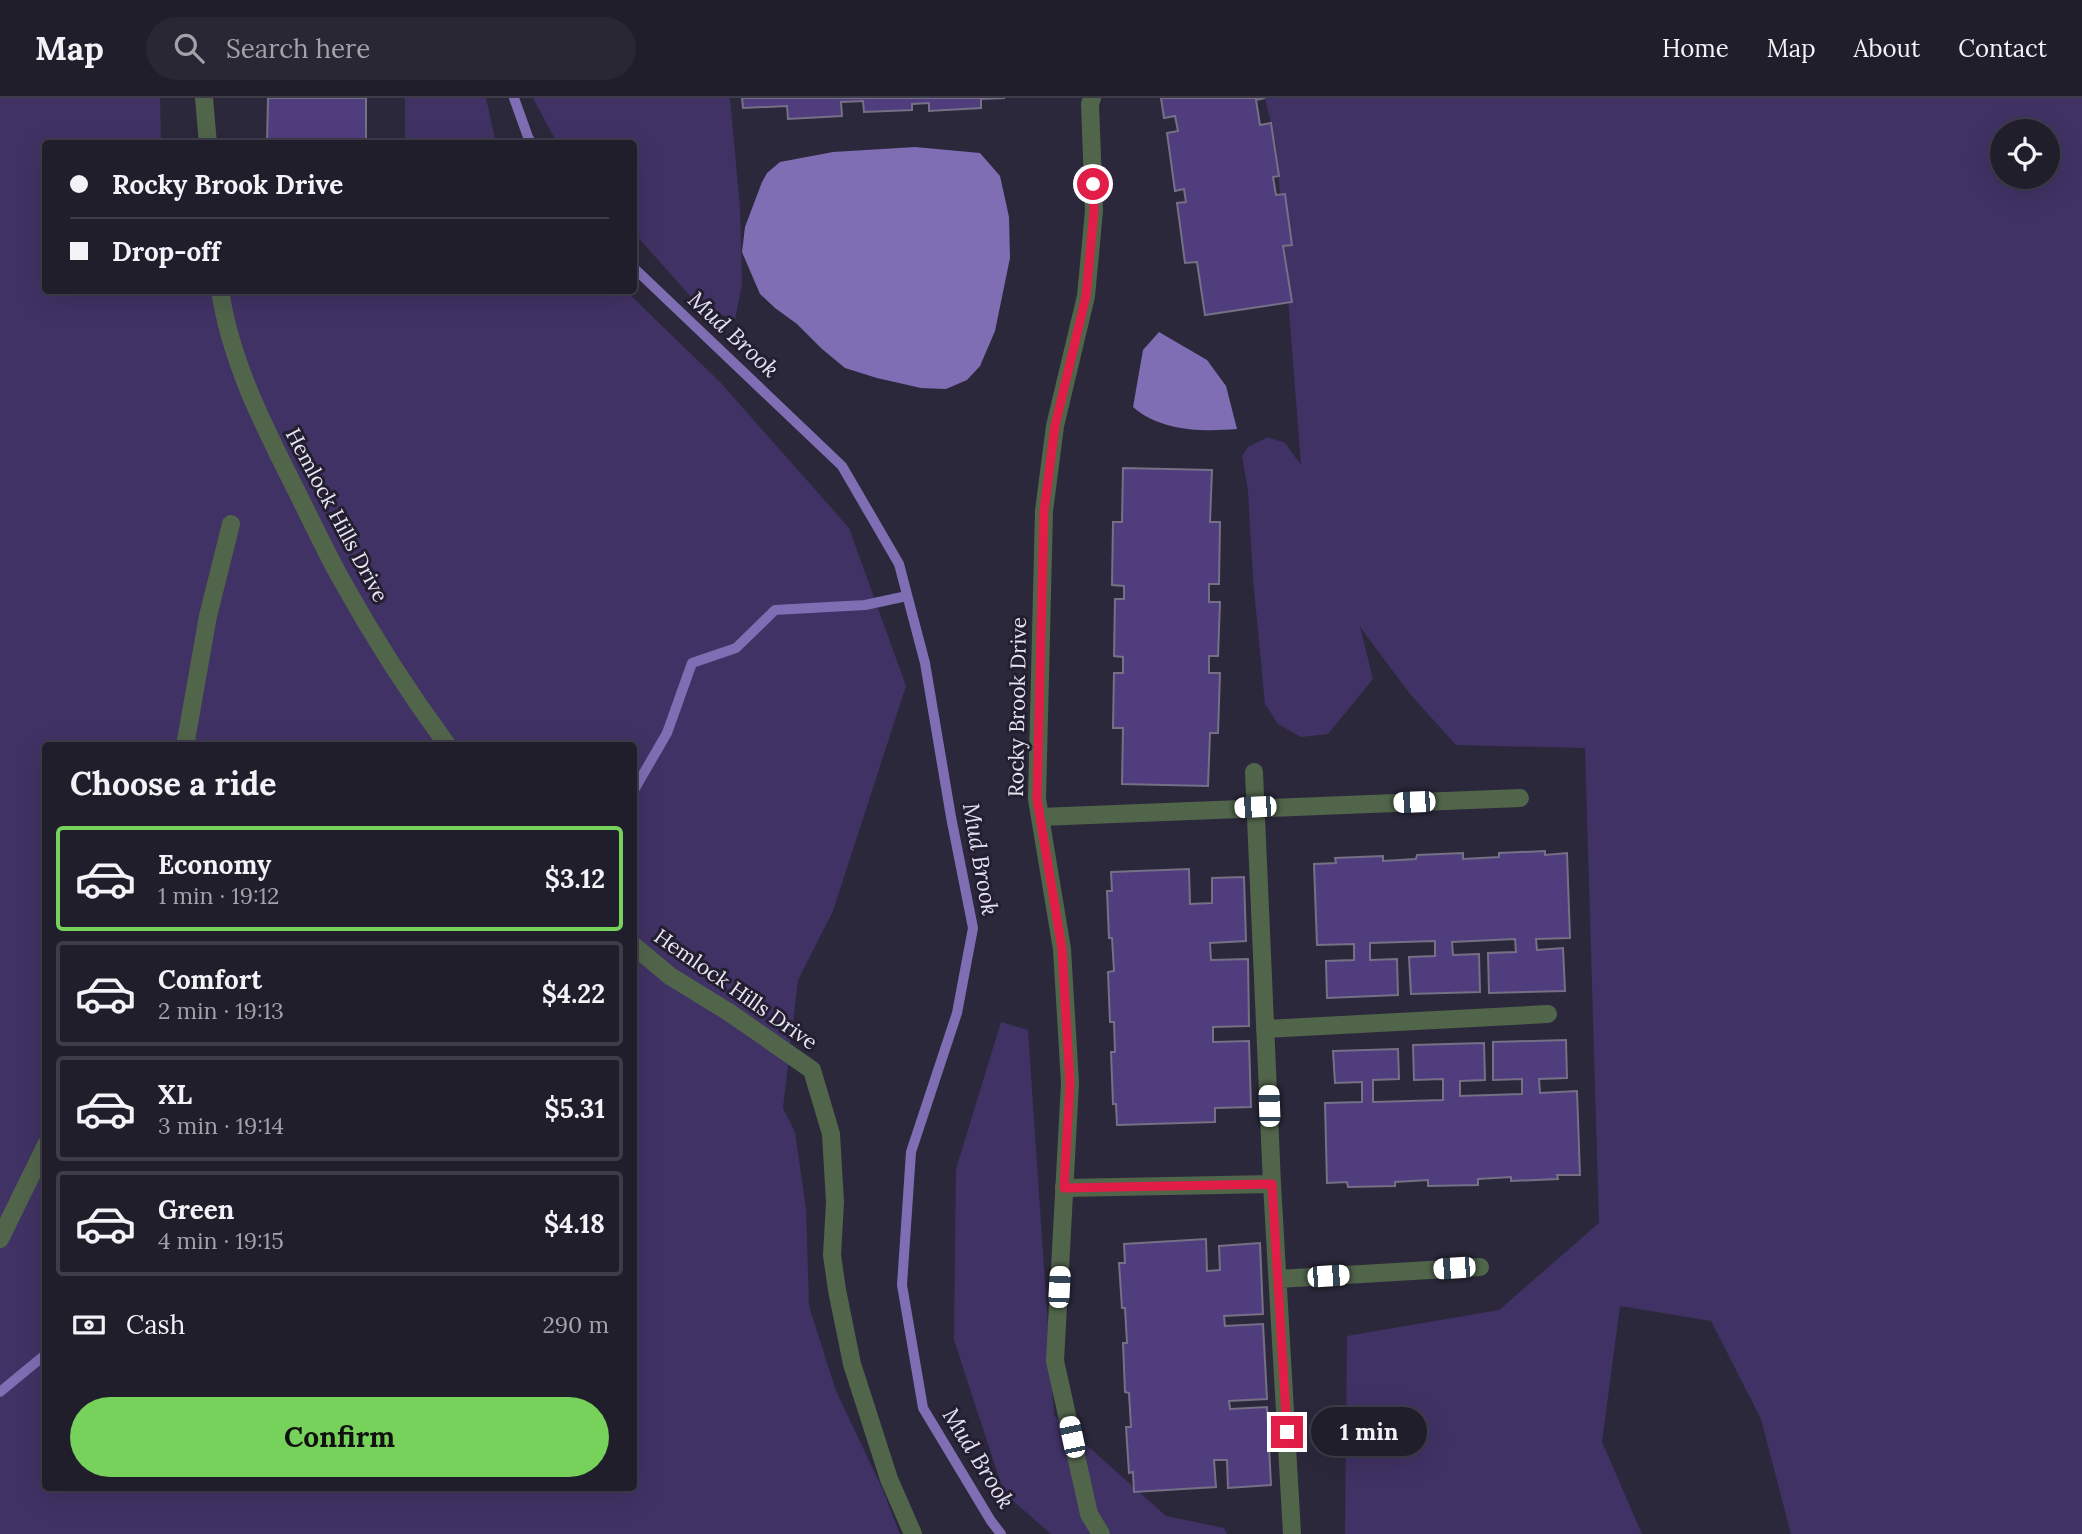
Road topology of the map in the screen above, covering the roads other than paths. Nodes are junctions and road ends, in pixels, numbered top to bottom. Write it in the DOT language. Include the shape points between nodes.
graph roads {
  1 [pos="204,98"];
  2 [pos="1092,98"];
  3 [pos="208,140"];
  4 [pos="221,294"];
  5 [pos="232,524"];
  6 [pos="186,742"];
  7 [pos="445,742"];
  8 [pos="1254,772"];
  9 [pos="1520,798"];
  10 [pos="1255,807"];
  11 [pos="1040,817"];
  12 [pos="637,948"];
  13 [pos="1548,1014"];
  14 [pos="1265,1029"];
  15 [pos="42,1153"];
  16 [pos="1272,1184"];
  17 [pos="1064,1188"];
  18 [pos="0,1239"];
  19 [pos="1480,1267"];
  20 [pos="1278,1279"];
  21 [pos="912,1534"];
  22 [pos="1101,1534"];
  23 [pos="1292,1534"];
  1 -- 3 [label="street"];
  2 -- 11 [label="street, Rocky Brook Drive" via="1094,211 1086,296 1055,426 1044,511"];
  4 -- 7 [label="street, Hemlock Hills Drive" via="244,382 341,579"];
  5 -- 6 [label="street" via="208,616"];
  8 -- 10 [label="street"];
  9 -- 10 [label="street"];
  10 -- 11 [label="street"];
  10 -- 14 [label="street"];
  11 -- 17 [label="street, Rocky Brook Drive" via="1063,962 1070,1083"];
  12 -- 21 [label="street, Hemlock Hills Drive" via="670,976 813,1070 831,1134 832,1255 852,1364"];
  13 -- 14 [label="street"];
  14 -- 16 [label="street"];
  15 -- 18 [label="street"];
  16 -- 17 [label="street"];
  16 -- 20 [label="street"];
  17 -- 22 [label="street, Rocky Brook Drive" via="1055,1361 1089,1514"];
  19 -- 20 [label="street"];
  20 -- 23 [label="street"];
}
